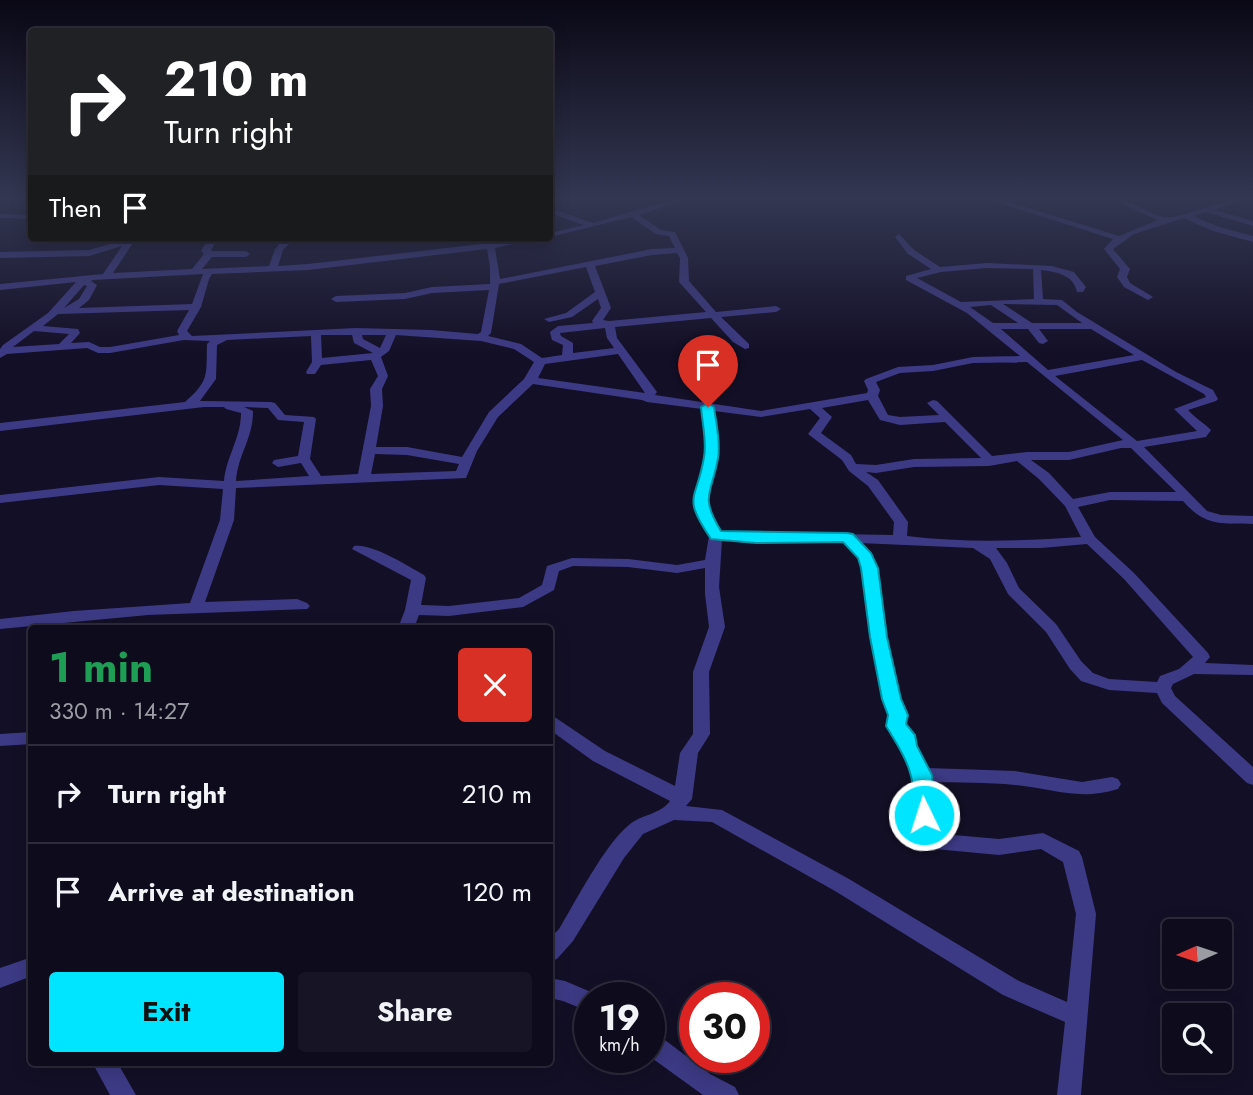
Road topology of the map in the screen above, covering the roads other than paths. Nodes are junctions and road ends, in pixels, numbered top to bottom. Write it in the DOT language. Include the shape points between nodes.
graph roads {
  1 [pos="5,251"];
  2 [pos="95,251"];
  3 [pos="123,251"];
  4 [pos="205,251"];
  5 [pos="278,251"];
  6 [pos="442,251"];
  7 [pos="491,251"];
  8 [pos="665,251"];
  9 [pos="681,251"];
  10 [pos="910,251"];
  11 [pos="1110,251"];
  12 [pos="209,254"];
  13 [pos="246,254"];
  14 [pos="590,265"];
  15 [pos="1039,267"];
  16 [pos="272,269"];
  17 [pos="936,269"];
  18 [pos="210,271"];
  19 [pos="195,272"];
  20 [pos="106,276"];
  21 [pos="86,279"];
  22 [pos="495,285"];
  23 [pos="0,287"];
  24 [pos="1080,290"];
  25 [pos="601,293"];
  26 [pos="1148,297"];
  27 [pos="336,299"];
  28 [pos="992,302"];
  29 [pos="1039,302"];
  30 [pos="961,305"];
  31 [pos="196,307"];
  32 [pos="776,309"];
  33 [pos="62,312"];
  34 [pos="714,316"];
  35 [pos="549,319"];
  36 [pos="610,325"];
  37 [pos="987,325"];
  38 [pos="33,326"];
  39 [pos="1095,326"];
  40 [pos="1033,328"];
  41 [pos="356,331"];
  42 [pos="393,331"];
  43 [pos="316,333"];
  44 [pos="426,333"];
  45 [pos="185,337"];
  46 [pos="226,338"];
  47 [pos="487,338"];
  48 [pos="1043,341"];
  49 [pos="745,346"];
  50 [pos="62,347"];
  51 [pos="621,350"];
  52 [pos="2,353"];
  53 [pos="381,353"];
  54 [pos="568,357"];
  55 [pos="1144,357"];
  56 [pos="1029,359"];
  57 [pos="540,361"];
  58 [pos="1046,374"];
  59 [pos="531,380"];
  60 [pos="872,396"];
  61 [pos="647,399"];
  62 [pos="933,403"];
  63 [pos="208,405"];
  64 [pos="812,405"];
  65 [pos="187,406"];
  66 [pos="708,407"];
  67 [pos="950,418"];
  68 [pos="0,427"];
  69 [pos="1135,445"];
  70 [pos="369,450"];
  71 [pos="1019,457"];
  72 [pos="304,459"];
  73 [pos="466,461"];
  74 [pos="989,462"];
  75 [pos="278,463"];
  76 [pos="852,467"];
  77 [pos="364,478"];
  78 [pos="317,480"];
  79 [pos="229,484"];
  80 [pos="1185,497"];
  81 [pos="0,499"];
  82 [pos="1071,505"];
  83 [pos="1253,520"];
  84 [pos="716,536"];
  85 [pos="847,537"];
  86 [pos="900,539"];
  87 [pos="1090,540"];
  88 [pos="967,542"];
  89 [pos="359,549"];
  90 [pos="711,562"];
  91 [pos="302,606"];
  92 [pos="196,607"];
  93 [pos="413,610"];
  94 [pos="0,624"];
  95 [pos="407,625"];
  96 [pos="1190,668"];
  97 [pos="1253,670"];
  98 [pos="1163,688"];
  99 [pos="553,724"];
  100 [pos="28,738"];
  101 [pos="0,740"];
  102 [pos="922,775"];
  103 [pos="1253,778"];
  104 [pos="1112,785"];
  105 [pos="677,806"];
  106 [pos="553,949"];
  107 [pos="28,968"];
  108 [pos="0,978"];
  109 [pos="553,989"];
  110 [pos="574,995"];
  111 [pos="1075,1016"];
  112 [pos="665,1054"];
  113 [pos="106,1066"];
  114 [pos="124,1095"];
  115 [pos="727,1095"];
  116 [pos="1069,1095"];
  1 -- 2 [label="street"];
  3 -- 20 [label="street"];
  4 -- 12 [label="street"];
  5 -- 16 [label="street"];
  6 -- 16 [label="street"];
  7 -- 22 [label="street"];
  8 -- 14 [label="street"];
  9 -- 34 [label="street" via="684,282"];
  10 -- 17 [label="street"];
  11 -- 26 [label="street" via="1125,269 1122,277 1127,285"];
  12 -- 13 [label="street"];
  12 -- 19 [label="street"];
  14 -- 22 [label="street"];
  14 -- 25 [label="street"];
  15 -- 17 [label="street"];
  15 -- 24 [label="street" via="1064,270"];
  15 -- 29 [label="street"];
  16 -- 18 [label="street"];
  17 -- 30 [label="street" via="909,278"];
  18 -- 19 [label="street"];
  18 -- 31 [label="street"];
  19 -- 20 [label="street"];
  20 -- 21 [label="street"];
  21 -- 23 [label="street"];
  21 -- 33 [label="street" via="91,292 74,308"];
  21 -- 38 [label="street" via="58,309"];
  22 -- 27 [label="street"];
  22 -- 47 [label="street"];
  25 -- 35 [label="street" via="569,315"];
  25 -- 36 [label="street" via="606,308 597,321"];
  28 -- 29 [label="street"];
  28 -- 30 [label="street"];
  28 -- 40 [label="street"];
  29 -- 39 [label="street" via="1059,302"];
  30 -- 37 [label="street"];
  31 -- 33 [label="street"];
  31 -- 45 [label="street" via="182,331"];
  32 -- 34 [label="street"];
  33 -- 38 [label="street"];
  34 -- 36 [label="street"];
  34 -- 49 [label="street"];
  36 -- 51 [label="street"];
  36 -- 54 [label="street" via="558,329 556,338 568,343"];
  37 -- 40 [label="street"];
  37 -- 56 [label="street"];
  38 -- 50 [label="street" via="74,331"];
  38 -- 52 [label="street"];
  39 -- 40 [label="street"];
  39 -- 55 [label="street"];
  40 -- 48 [label="street"];
  41 -- 42 [label="street"];
  41 -- 43 [label="street"];
  41 -- 53 [label="street" via="358,341"];
  42 -- 44 [label="street"];
  42 -- 53 [label="street"];
  43 -- 46 [label="street"];
  43 -- 53 [label="street" via="314,367"];
  44 -- 47 [label="street"];
  44 -- 53 [label="street"];
  45 -- 46 [label="street"];
  45 -- 50 [label="street" via="110,350 89,345"];
  46 -- 65 [label="street" via="212,344 211,385"];
  47 -- 57 [label="street" via="519,346"];
  50 -- 52 [label="street"];
  51 -- 54 [label="street"];
  51 -- 61 [label="street" via="651,392"];
  53 -- 70 [label="street" via="383,376 376,389"];
  54 -- 57 [label="street"];
  55 -- 58 [label="street"];
  55 -- 69 [label="street" via="1209,392 1212,400 1180,409 1205,430 1202,434"];
  56 -- 58 [label="street"];
  56 -- 60 [label="street" via="973,360 889,372 870,381"];
  57 -- 59 [label="street"];
  58 -- 69 [label="street"];
  59 -- 61 [label="street"];
  59 -- 73 [label="street" via="496,410"];
  60 -- 64 [label="street"];
  60 -- 67 [label="street" via="884,418"];
  61 -- 66 [label="street"];
  62 -- 67 [label="street"];
  63 -- 65 [label="street"];
  63 -- 72 [label="street" via="271,405 282,418 309,417"];
  63 -- 79 [label="street" via="247,411 247,428"];
  64 -- 66 [label="street" via="761,414"];
  64 -- 76 [label="street" via="825,417 814,434 847,458"];
  65 -- 68 [label="street"];
  66 -- 84 [label="street" via="712,456 701,492 701,510"];
  67 -- 74 [label="street"];
  69 -- 71 [label="street" via="1069,456"];
  69 -- 80 [label="street"];
  70 -- 73 [label="street"];
  70 -- 77 [label="street"];
  71 -- 74 [label="street"];
  71 -- 82 [label="street"];
  72 -- 75 [label="street"];
  72 -- 78 [label="street"];
  73 -- 77 [label="street" via="462,475"];
  74 -- 76 [label="street"];
  76 -- 86 [label="street" via="873,484 901,522"];
  77 -- 78 [label="street"];
  78 -- 79 [label="street"];
  79 -- 81 [label="street" via="159,481"];
  79 -- 92 [label="street" via="227,520"];
  80 -- 82 [label="street" via="1154,494"];
  80 -- 83 [label="street" via="1202,514"];
  82 -- 87 [label="street"];
  84 -- 85 [label="street"];
  84 -- 90 [label="street"];
  85 -- 86 [label="street"];
  85 -- 102 [label="street" via="866,556 870,568 878,637 898,715 896,726 905,735"];
  86 -- 88 [label="street"];
  87 -- 88 [label="street"];
  87 -- 96 [label="street" via="1202,657"];
  88 -- 98 [label="street" via="984,546 1002,562 1012,589 1052,629 1078,670 1096,682"];
  89 -- 93 [label="street" via="419,578"];
  90 -- 93 [label="street" via="677,569 572,562 552,569 549,587 523,602 449,611"];
  90 -- 105 [label="street" via="717,621 700,677 702,736 689,752"];
  91 -- 92 [label="street"];
  92 -- 94 [label="street"];
  93 -- 95 [label="street"];
  96 -- 97 [label="street"];
  96 -- 98 [label="street" via="1166,680"];
  98 -- 103 [label="street" via="1168,699"];
  99 -- 105 [label="street"];
  100 -- 101 [label="street"];
  102 -- 104 [label="street" via="1015,778 1082,789"];
  102 -- 111 [label="street" via="924,815 935,841 999,847 1044,841 1072,857 1086,914"];
  105 -- 106 [label="street" via="636,829"];
  105 -- 111 [label="street" via="726,820 842,884 1011,988"];
  107 -- 108 [label="street"];
  109 -- 110 [label="street"];
  111 -- 116 [label="street"];
  112 -- 115 [label="street"];
  113 -- 114 [label="street"];
}
